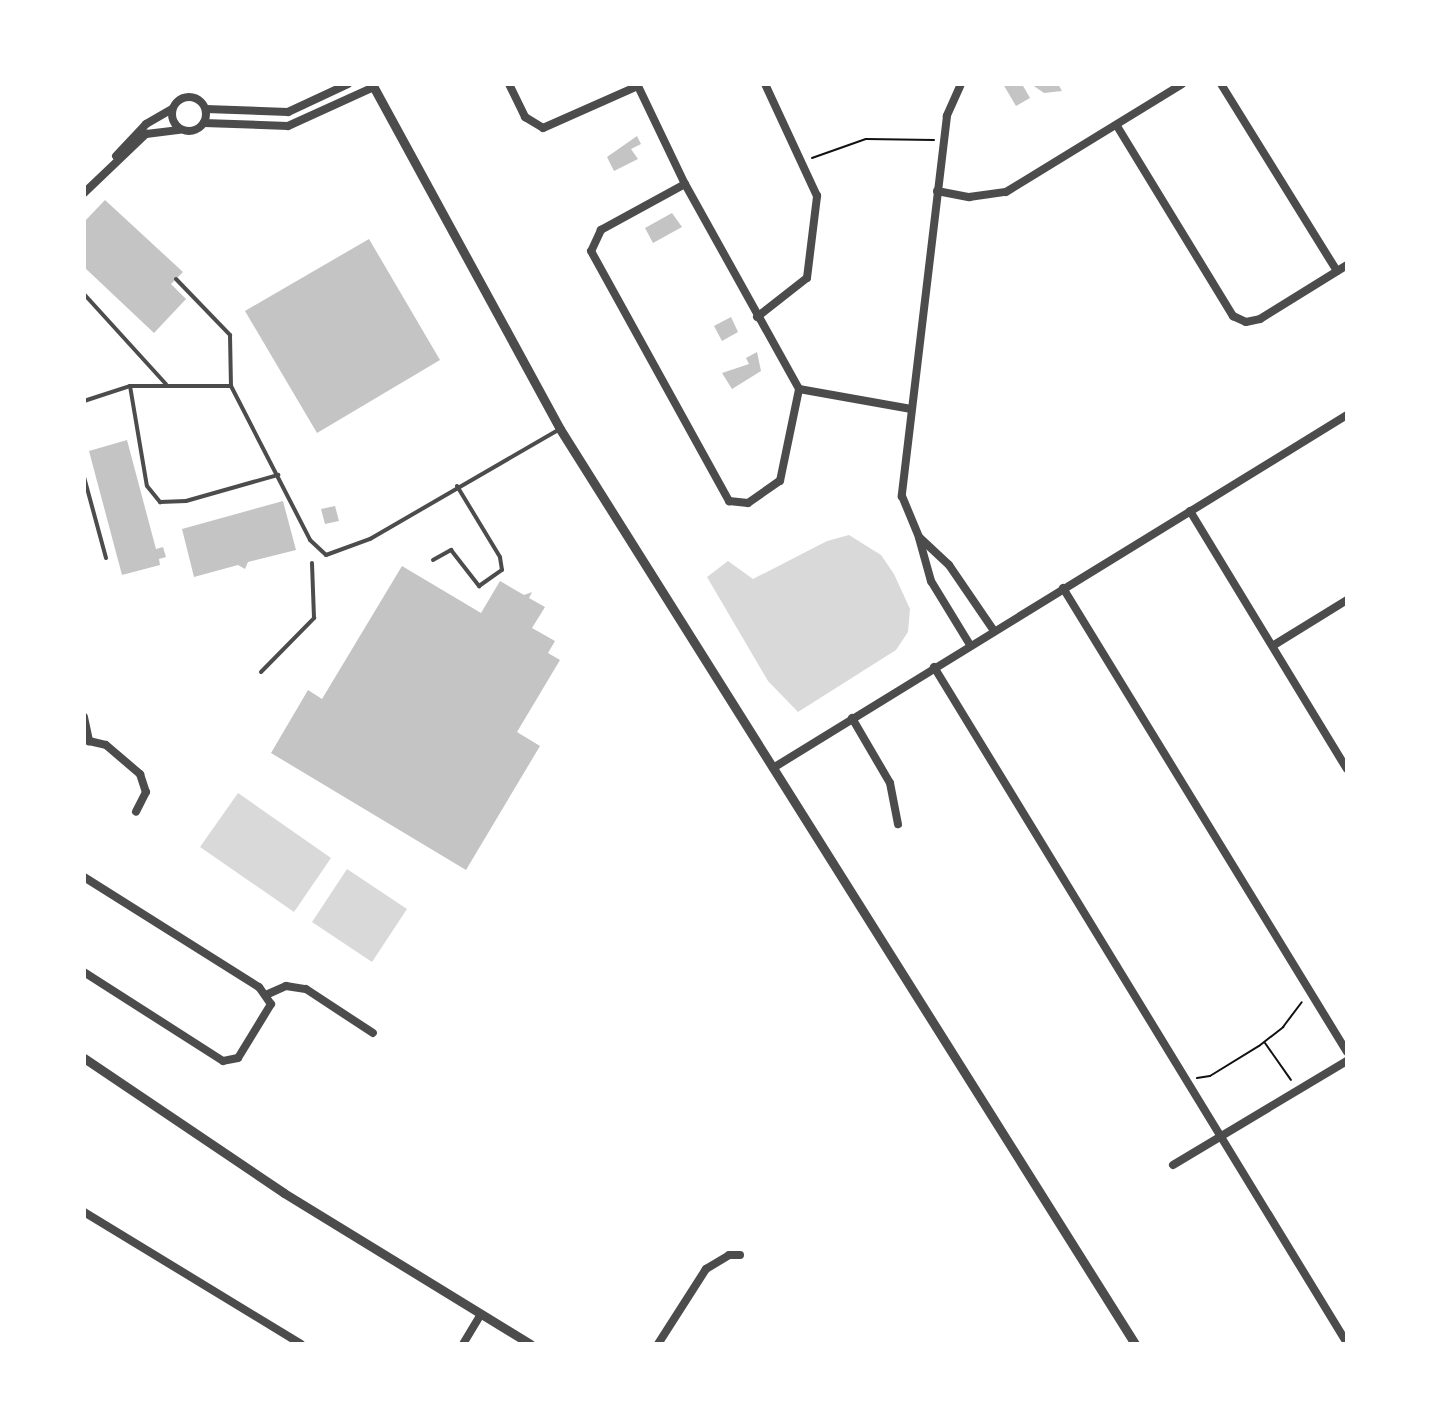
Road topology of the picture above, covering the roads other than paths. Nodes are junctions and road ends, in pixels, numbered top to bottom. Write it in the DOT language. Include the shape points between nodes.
graph roads {
  1 [pos="348,84"];
  2 [pos="509,84"];
  3 [pos="765,84"];
  4 [pos="961,84"];
  5 [pos="1182,84"];
  6 [pos="1221,84"];
  7 [pos="637,85"];
  8 [pos="373,86"];
  9 [pos="172,109"];
  10 [pos="206,109"];
  11 [pos="204,123"];
  12 [pos="1117,126"];
  13 [pos="180,130"];
  14 [pos="112,164"];
  15 [pos="685,184"];
  16 [pos="937,191"];
  17 [pos="84,193"];
  18 [pos="1347,265"];
  19 [pos="1337,271"];
  20 [pos="176,279"];
  21 [pos="84,294"];
  22 [pos="757,317"];
  23 [pos="166,384"];
  24 [pos="130,386"];
  25 [pos="231,386"];
  26 [pos="799,389"];
  27 [pos="84,401"];
  28 [pos="911,409"];
  29 [pos="1347,415"];
  30 [pos="560,429"];
  31 [pos="278,475"];
  32 [pos="84,477"];
  33 [pos="457,486"];
  34 [pos="1190,511"];
  35 [pos="919,537"];
  36 [pos="106,558"];
  37 [pos="433,560"];
  38 [pos="312,563"];
  39 [pos="1063,588"];
  40 [pos="1347,600"];
  41 [pos="994,631"];
  42 [pos="970,645"];
  43 [pos="1274,645"];
  44 [pos="934,667"];
  45 [pos="261,672"];
  46 [pos="84,717"];
  47 [pos="852,718"];
  48 [pos="86,745"];
  49 [pos="773,768"];
  50 [pos="1347,769"];
  51 [pos="136,812"];
  52 [pos="898,824"];
  53 [pos="84,877"];
  54 [pos="84,972"];
  55 [pos="268,994"];
  56 [pos="373,1033"];
  57 [pos="1347,1052"];
  58 [pos="84,1058"];
  59 [pos="1347,1061"];
  60 [pos="1222,1137"];
  61 [pos="1173,1165"];
  62 [pos="84,1212"];
  63 [pos="740,1255"];
  64 [pos="480,1316"];
  65 [pos="1347,1343"];
  66 [pos="301,1344"];
  67 [pos="463,1344"];
  68 [pos="530,1344"];
  69 [pos="658,1344"];
  70 [pos="1135,1344"];
  1 -- 10 [label="street" via="288,112"];
  2 -- 7 [label="street" via="525,117 543,128"];
  3 -- 22 [label="street" via="817,196 807,278"];
  4 -- 16 [label="street" via="950,104"];
  5 -- 12 [label="street"];
  6 -- 19 [label="street"];
  7 -- 15 [label="street"];
  8 -- 11 [label="street" via="288,126"];
  8 -- 30 [label="street"];
  9 -- 10 [label="street" via="189,97"];
  9 -- 13 [label="street" via="172,121"];
  9 -- 14 [label="street" via="146,124"];
  10 -- 11 [label="street"];
  11 -- 13 [label="street" via="194,131"];
  12 -- 16 [label="street" via="1006,192 969,197"];
  12 -- 19 [label="street" via="1233,316 1246,322 1260,319"];
  13 -- 14 [label="street" via="146,134"];
  14 -- 17 [label="street"];
  15 -- 22 [label="street"];
  15 -- 26 [label="street" via="601,230 591,251 729,501 748,503 780,481"];
  16 -- 28 [label="street"];
  18 -- 19 [label="street"];
  20 -- 25 [label="lane" via="230,335"];
  21 -- 23 [label="lane"];
  22 -- 26 [label="street"];
  23 -- 24 [label="lane"];
  23 -- 25 [label="lane"];
  24 -- 27 [label="lane"];
  24 -- 31 [label="lane" via="147,486 160,502 186,501"];
  25 -- 31 [label="lane"];
  26 -- 28 [label="street"];
  28 -- 35 [label="street" via="902,496"];
  29 -- 34 [label="street"];
  30 -- 33 [label="lane"];
  30 -- 49 [label="street"];
  31 -- 33 [label="lane" via="310,540 326,555 370,539"];
  32 -- 36 [label="lane"];
  33 -- 37 [label="lane" via="500,557 502,570 479,586 451,550"];
  34 -- 39 [label="street"];
  34 -- 43 [label="street"];
  35 -- 41 [label="street" via="949,565"];
  35 -- 42 [label="street" via="931,581"];
  38 -- 45 [label="lane" via="314,618"];
  39 -- 41 [label="street"];
  39 -- 57 [label="street"];
  40 -- 43 [label="street"];
  41 -- 42 [label="street"];
  42 -- 44 [label="street"];
  43 -- 50 [label="street"];
  44 -- 47 [label="street"];
  44 -- 60 [label="street"];
  46 -- 48 [label="street"];
  47 -- 49 [label="street"];
  47 -- 52 [label="street" via="890,783"];
  48 -- 51 [label="street" via="106,745 140,774 146,792"];
  49 -- 70 [label="street"];
  53 -- 55 [label="street"];
  54 -- 55 [label="street" via="223,1061 238,1058 244,1050 269,1009"];
  55 -- 56 [label="street" via="286,986 306,989"];
  58 -- 64 [label="street"];
  59 -- 60 [label="street"];
  60 -- 61 [label="street"];
  60 -- 65 [label="street"];
  62 -- 66 [label="street" via="136,1247 221,1290"];
  63 -- 69 [label="street" via="729,1255 706,1269"];
  64 -- 67 [label="street"];
  64 -- 68 [label="street"];
}
